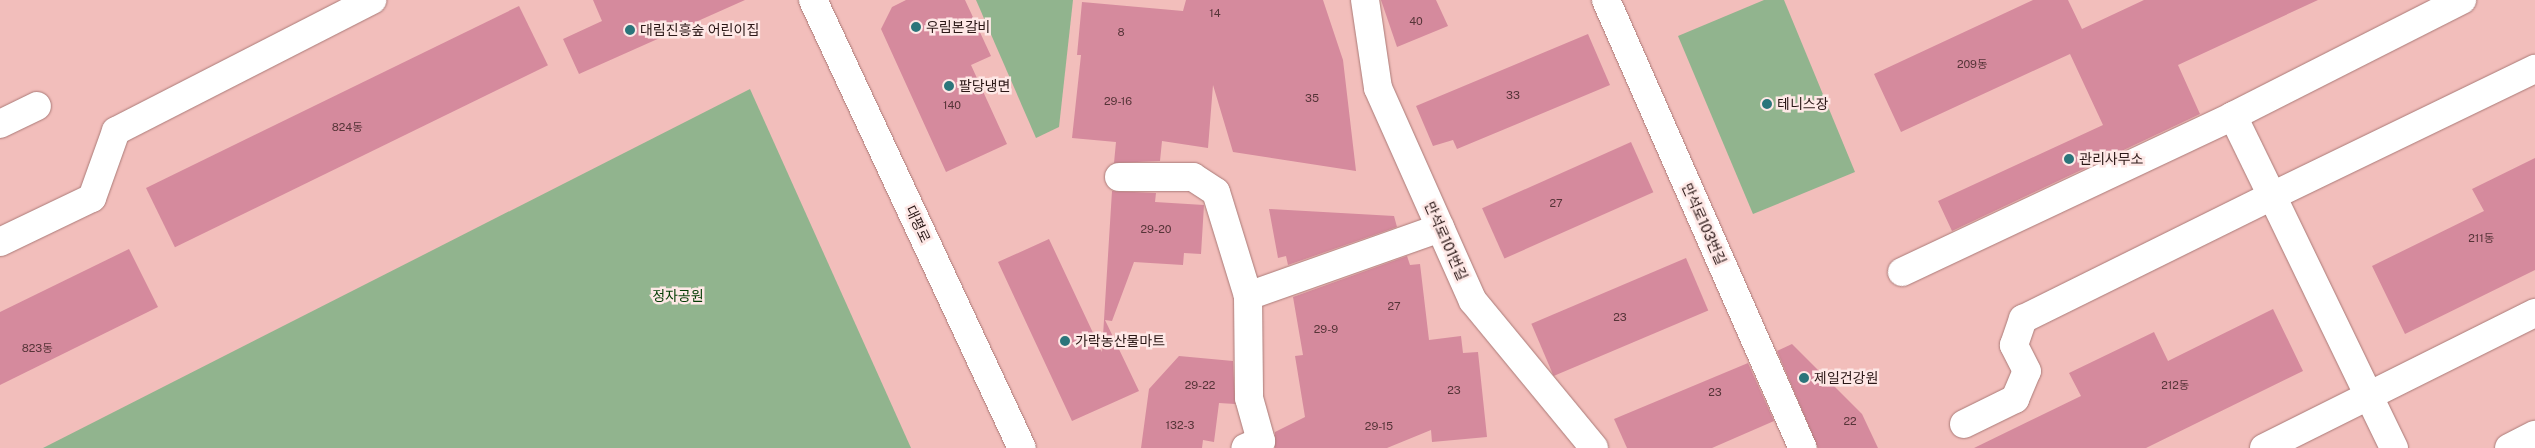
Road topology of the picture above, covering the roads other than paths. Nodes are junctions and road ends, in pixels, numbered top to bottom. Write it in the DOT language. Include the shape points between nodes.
graph roads {
  1 [pos="372,0"];
  2 [pos="1365,0"];
  3 [pos="1606,0"];
  4 [pos="2462,0"];
  5 [pos="819,2"];
  6 [pos="2535,69"];
  7 [pos="37,106"];
  8 [pos="2233,116"];
  9 [pos="0,124"];
  10 [pos="1119,177"];
  11 [pos="2272,196"];
  12 [pos="1440,228"];
  13 [pos="0,242"];
  14 [pos="1902,272"];
  15 [pos="1248,296"];
  16 [pos="2535,313"];
  17 [pos="2369,396"];
  18 [pos="1964,424"];
  19 [pos="2535,435"];
  20 [pos="1258,446"];
  21 [pos="1022,448"];
  22 [pos="1594,448"];
  23 [pos="1803,448"];
  24 [pos="2264,448"];
  25 [pos="2394,448"];
  26 [pos="2509,448"];
  1 -- 13 [label="street" via="116,131 92,198"];
  2 -- 12 [label="street, 만석로101번길" via="1378,88"];
  3 -- 23 [label="street, 만석로103번길"];
  4 -- 8 [label="street"];
  5 -- 21 [label="street, 대평로"];
  6 -- 11 [label="street"];
  7 -- 9 [label="street"];
  8 -- 11 [label="street"];
  8 -- 14 [label="street"];
  10 -- 15 [label="street" via="1193,177 1216,192"];
  11 -- 17 [label="street"];
  11 -- 18 [label="street" via="2023,319 2014,345 2027,371 2015,399"];
  12 -- 15 [label="street"];
  12 -- 22 [label="street, 만석로101번길" via="1473,301"];
  15 -- 20 [label="street" via="1249,398"];
  16 -- 17 [label="street"];
  17 -- 24 [label="street"];
  17 -- 25 [label="street"];
  19 -- 26 [label="street"];
}
